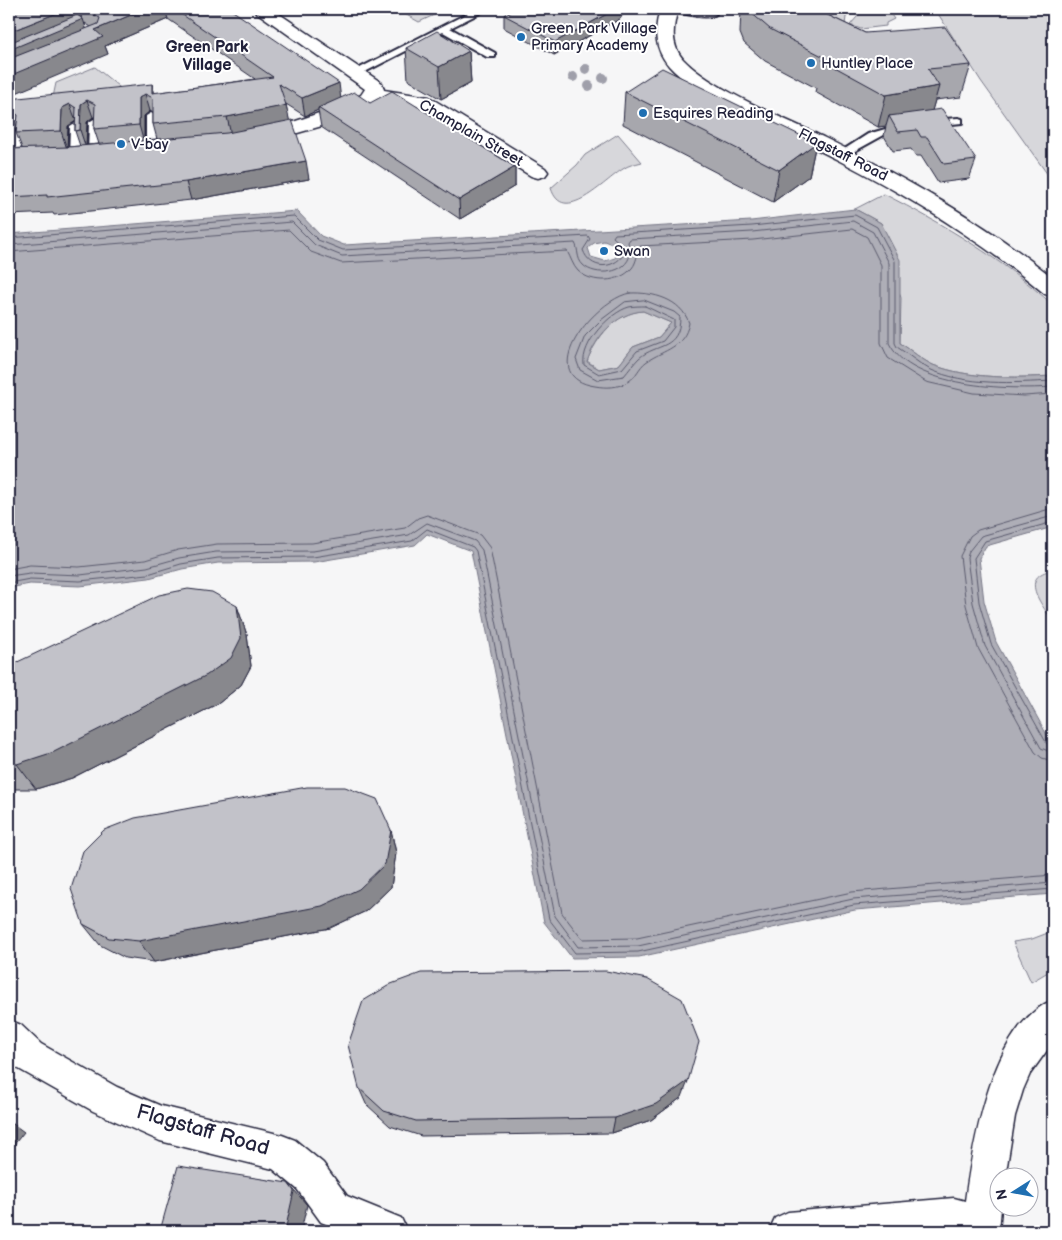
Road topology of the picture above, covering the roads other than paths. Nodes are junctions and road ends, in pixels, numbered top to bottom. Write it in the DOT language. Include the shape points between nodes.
graph roads {
  1 [pos="261,9"];
  2 [pos="483,9"];
  3 [pos="669,9"];
  4 [pos="680,9"];
  5 [pos="711,14"];
  6 [pos="443,28"];
  7 [pos="491,55"];
  8 [pos="355,73"];
  9 [pos="374,94"];
  10 [pos="151,116"];
  11 [pos="958,121"];
  12 [pos="94,122"];
  13 [pos="75,126"];
  14 [pos="18,133"];
  15 [pos="240,141"];
  16 [pos="159,150"];
  17 [pos="132,152"];
  18 [pos="112,154"];
  19 [pos="842,154"];
  20 [pos="75,156"];
  21 [pos="19,159"];
  22 [pos="538,172"];
  23 [pos="1053,288"];
  24 [pos="1053,1017"];
  25 [pos="9,1038"];
  26 [pos="981,1227"];
  27 [pos="388,1231"];
  28 [pos="788,1231"];
  1 -- 8 [label="street"];
  2 -- 6 [label="lane"];
  3 -- 19 [label="street, Flagstaff Road" via="663,29 666,49 684,70 725,96"];
  4 -- 5 [label="lane"];
  6 -- 7 [label="lane"];
  6 -- 8 [label="lane"];
  8 -- 9 [label="street" via="375,87"];
  9 -- 15 [label="street" via="307,127"];
  9 -- 22 [label="street, Champlain Street" via="422,101"];
  10 -- 16 [label="lane"];
  11 -- 19 [label="lane" via="888,128 871,134"];
  12 -- 20 [label="lane"];
  13 -- 20 [label="lane"];
  14 -- 21 [label="lane"];
  16 -- 17 [label="street"];
  18 -- 20 [label="street"];
  19 -- 23 [label="street, Flagstaff Road" via="956,216 1006,249"];
  24 -- 26 [label="street" via="1027,1046 1007,1083 994,1135"];
  25 -- 27 [label="street, Flagstaff Road" via="29,1056 105,1099 160,1123 282,1154 310,1176 334,1209"];
  26 -- 28 [label="street" via="954,1217"];
}
